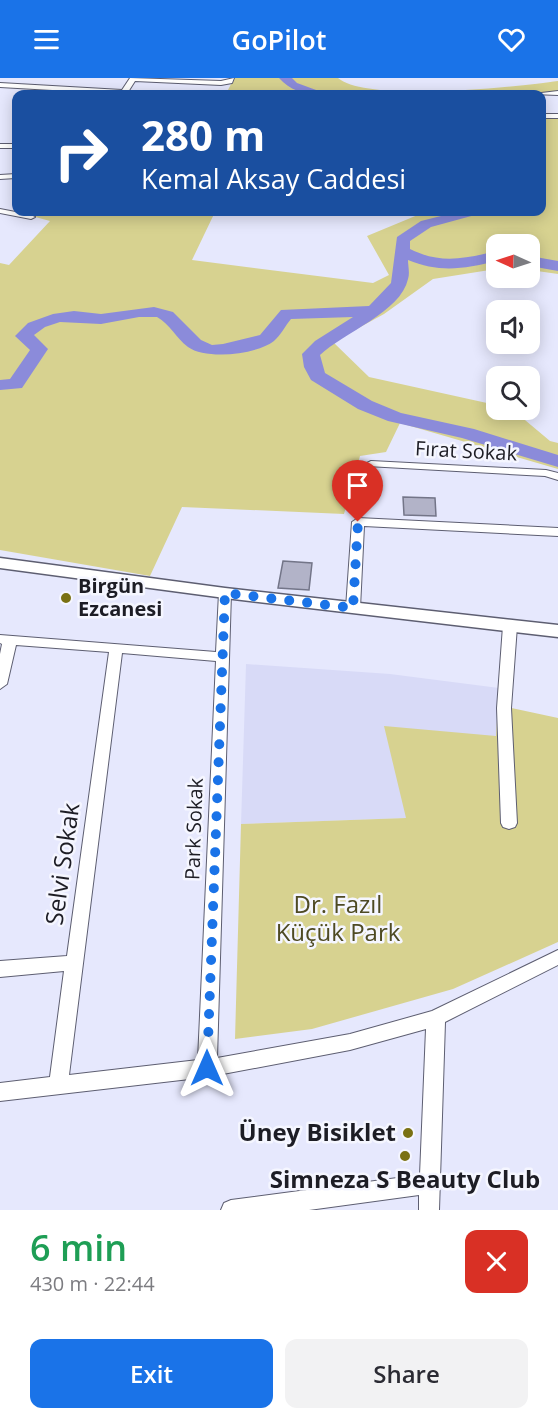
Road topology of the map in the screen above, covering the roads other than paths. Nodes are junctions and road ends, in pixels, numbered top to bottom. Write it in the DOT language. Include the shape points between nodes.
graph roads {
  1 [pos="12,78"];
  2 [pos="231,78"];
  3 [pos="82,79"];
  4 [pos="134,79"];
  5 [pos="183,80"];
  6 [pos="3,85"];
  7 [pos="71,88"];
  8 [pos="96,90"];
  9 [pos="25,216"];
  10 [pos="31,217"];
  11 [pos="371,464"];
  12 [pos="558,477"];
  13 [pos="558,532"];
  14 [pos="0,563"];
  15 [pos="225,593"];
  16 [pos="353,608"];
  17 [pos="510,626"];
  18 [pos="558,632"];
  19 [pos="5,640"];
  20 [pos="116,649"];
  21 [pos="222,657"];
  22 [pos="0,684"];
  23 [pos="509,823"];
  24 [pos="558,957"];
  25 [pos="74,963"];
  26 [pos="0,969"];
  27 [pos="436,1018"];
  28 [pos="207,1068"];
  29 [pos="58,1086"];
  30 [pos="0,1092"];
  31 [pos="430,1184"];
  32 [pos="231,1210"];
  33 [pos="429,1210"];
  1 -- 6 [label="street"];
  2 -- 5 [label="street" via="230,82 220,83"];
  3 -- 7 [label="street"];
  4 -- 5 [label="street"];
  6 -- 7 [label="street" via="46,90"];
  7 -- 8 [label="street"];
  9 -- 10 [label="street"];
  11 -- 12 [label="street, Fırat Sokak" via="546,473"];
  13 -- 16 [label="street" via="358,522"];
  14 -- 15 [label="main road"];
  15 -- 16 [label="main road"];
  15 -- 21 [label="street, Park Sokak"];
  16 -- 17 [label="main road"];
  17 -- 18 [label="main road"];
  17 -- 23 [label="street" via="504,708"];
  19 -- 20 [label="street"];
  19 -- 22 [label="street"];
  20 -- 21 [label="street"];
  20 -- 25 [label="street, Selvi Sokak"];
  21 -- 28 [label="street, Park Sokak"];
  24 -- 27 [label="street"];
  25 -- 26 [label="street"];
  25 -- 29 [label="street, Selvi Sokak"];
  27 -- 28 [label="street" via="350,1042"];
  27 -- 31 [label="street"];
  28 -- 29 [label="street"];
  29 -- 30 [label="street"];
  31 -- 32 [label="street"];
  31 -- 33 [label="street"];
}
